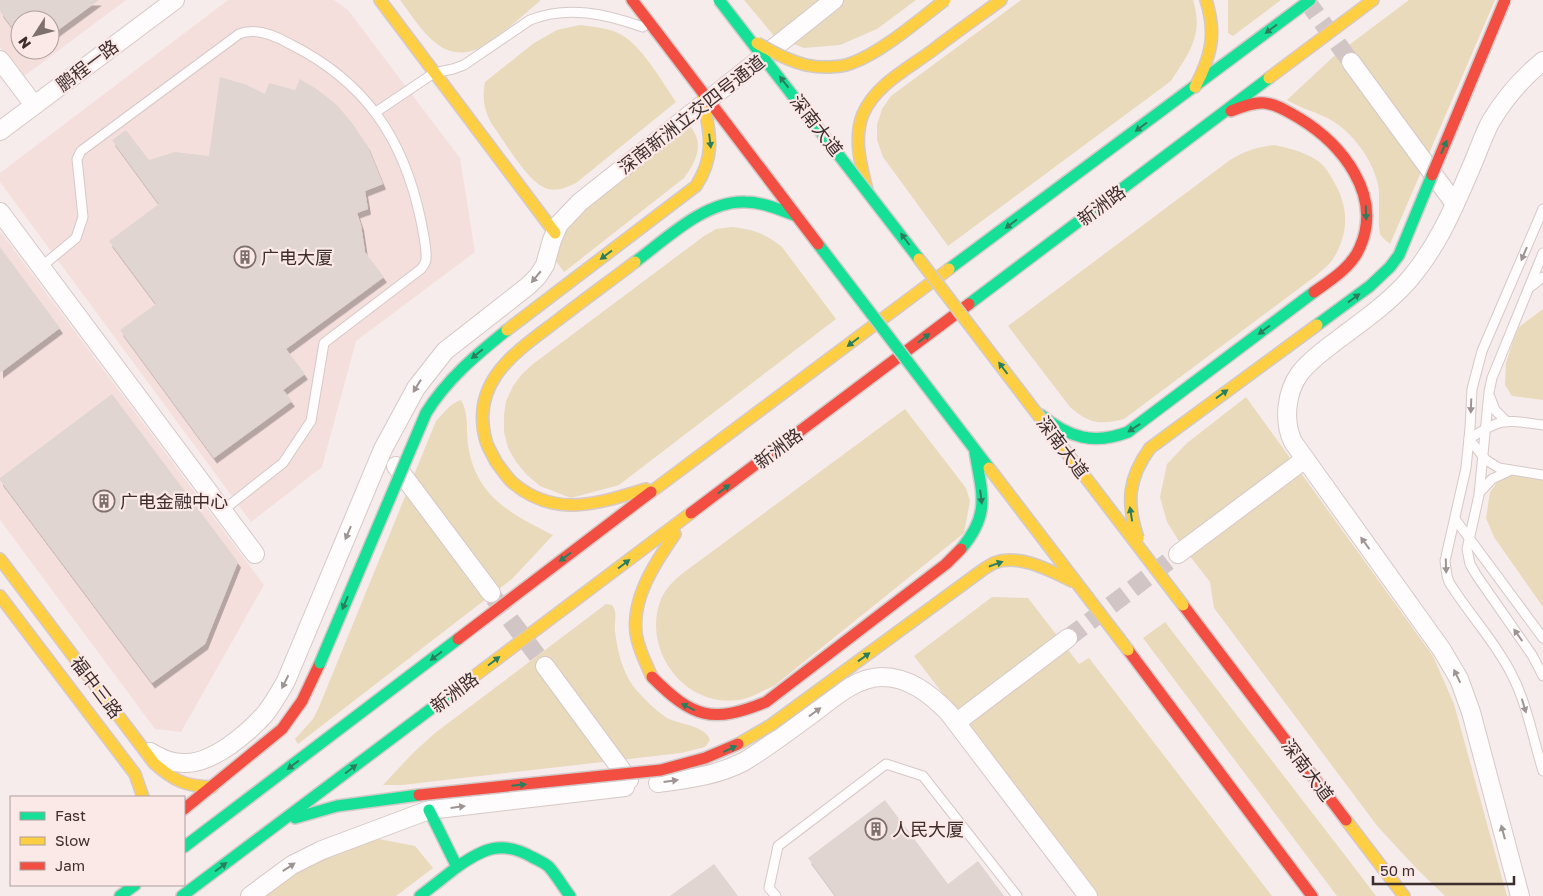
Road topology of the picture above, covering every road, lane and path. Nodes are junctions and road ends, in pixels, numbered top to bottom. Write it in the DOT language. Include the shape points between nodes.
graph roads {
  1 [pos="175,0"];
  2 [pos="380,0"];
  3 [pos="632,0"];
  4 [pos="719,0"];
  5 [pos="834,0"];
  6 [pos="945,0"];
  7 [pos="1000,0"];
  8 [pos="1206,0"];
  9 [pos="1310,0"];
  10 [pos="1374,0"];
  11 [pos="1505,0"];
  12 [pos="656,31"];
  13 [pos="752,40"];
  14 [pos="0,60"];
  15 [pos="1543,61"];
  16 [pos="1351,62"];
  17 [pos="434,73"];
  18 [pos="1195,87"];
  19 [pos="702,93"];
  20 [pos="34,105"];
  21 [pos="376,112"];
  22 [pos="1218,116"];
  23 [pos="0,131"];
  24 [pos="867,190"];
  25 [pos="1455,204"];
  26 [pos="1543,209"];
  27 [pos="0,212"];
  28 [pos="794,215"];
  29 [pos="555,233"];
  30 [pos="1543,253"];
  31 [pos="41,267"];
  32 [pos="1543,278"];
  33 [pos="1528,288"];
  34 [pos="1489,392"];
  35 [pos="1033,407"];
  36 [pos="1506,421"];
  37 [pos="1543,425"];
  38 [pos="1485,429"];
  39 [pos="1469,439"];
  40 [pos="974,448"];
  41 [pos="384,449"];
  42 [pos="1483,456"];
  43 [pos="1305,460"];
  44 [pos="1513,470"];
  45 [pos="1543,475"];
  46 [pos="660,485"];
  47 [pos="1479,495"];
  48 [pos="222,511"];
  49 [pos="685,518"];
  50 [pos="1455,519"];
  51 [pos="1469,538"];
  52 [pos="255,554"];
  53 [pos="1178,554"];
  54 [pos="0,559"];
  55 [pos="1148,560"];
  56 [pos="1076,583"];
  57 [pos="491,593"];
  58 [pos="0,596"];
  59 [pos="1068,638"];
  60 [pos="1543,638"];
  61 [pos="545,666"];
  62 [pos="1543,676"];
  63 [pos="957,722"];
  64 [pos="137,740"];
  65 [pos="1543,771"];
  66 [pos="633,786"];
  67 [pos="212,787"];
  68 [pos="143,796"];
  69 [pos="185,808"];
  70 [pos="429,810"];
  71 [pos="277,824"];
  72 [pos="185,846"];
  73 [pos="534,859"];
  74 [pos="457,868"];
  75 [pos="133,886"];
  76 [pos="550,888"];
  77 [pos="1403,895"];
  78 [pos="120,896"];
  79 [pos="182,896"];
  80 [pos="250,896"];
  81 [pos="420,896"];
  82 [pos="570,896"];
  83 [pos="776,896"];
  84 [pos="1016,896"];
  85 [pos="1088,896"];
  86 [pos="1312,896"];
  87 [pos="1520,896"];
  1 -- 20 [label="street, 鹏程一路"];
  2 -- 17 [label="main road"];
  3 -- 12 [label="main road"];
  4 -- 13 [label="main road, 深南大道, bridge"];
  5 -- 29 [label="street, 深南新洲立交四号通道" via="580,202 559,224"];
  6 -- 13 [label="main road, bridge" via="879,49 851,64 806,65"];
  7 -- 24 [label="main road" via="893,80 870,102 860,128 860,156"];
  8 -- 18 [label="main road" via="1212,34 1208,62"];
  9 -- 18 [label="main road, one-way"];
  10 -- 22 [label="main road, 新洲路"];
  55 -- 11 [label="main road, one-way, bridge" via="1134,527 1129,500 1132,479 1142,457 1160,440 1370,286 1390,267 1405,242"];
  12 -- 17 [label="lane" via="614,16 583,12 542,15 464,65"];
  12 -- 19 [label="main road, bridge"];
  24 -- 13 [label="main road, 深南大道, one-way, bridge"];
  14 -- 20 [label="street"];
  15 -- 25 [label="street" via="1518,84 1490,123"];
  16 -- 25 [label="street"];
  17 -- 21 [label="lane"];
  17 -- 29 [label="main road"];
  18 -- 46 [label="main road, one-way"];
  19 -- 28 [label="main road, bridge"];
  19 -- 67 [label="main road, one-way, bridge" via="712,153 703,177 696,186 474,356 451,378 426,413 302,701 282,729"];
  20 -- 23 [label="street, 鹏程一路"];
  21 -- 31 [label="lane" via="350,84 316,57 276,36 246,31 81,151 77,159 83,217 76,238"];
  21 -- 48 [label="lane" via="396,146 414,190 426,261 421,269 324,343 311,421 283,463"];
  22 -- 35 [label="main road, one-way, bridge" via="1243,106 1265,103 1289,112 1335,144 1352,167 1366,203 1361,246 1336,276 1136,427 1119,436 1110,439 1078,437 1059,429"];
  49 -- 22 [label="main road, 新洲路, one-way"];
  35 -- 24 [label="main road, 深南大道, one-way, bridge"];
  25 -- 43 [label="street" via="1431,251 1407,282 1373,314 1316,357 1299,375 1288,405 1287,426"];
  26 -- 39 [label="lane, one-way" via="1482,351 1472,389"];
  27 -- 31 [label="street"];
  28 -- 40 [label="main road, bridge"];
  28 -- 46 [label="main road, bridge" via="762,203 737,201 716,205 515,352 496,373 486,396 483,418 486,442 496,462 513,483 526,492 543,500 579,506"];
  29 -- 41 [label="street, one-way" via="546,265 538,276 445,351 425,375"];
  30 -- 33 [label="lane"];
  31 -- 48 [label="street"];
  32 -- 33 [label="lane"];
  33 -- 34 [label="lane" via="1496,366"];
  34 -- 36 [label="lane" via="1495,410"];
  34 -- 38 [label="lane"];
  35 -- 55 [label="main road, 深南大道, bridge"];
  36 -- 37 [label="lane"];
  36 -- 38 [label="lane"];
  38 -- 39 [label="lane"];
  38 -- 42 [label="lane"];
  39 -- 42 [label="lane"];
  39 -- 50 [label="lane"];
  40 -- 49 [label="main road, one-way, bridge" via="983,509 971,538 946,564 778,694 745,712 728,716 707,715 686,708 652,677 642,656 636,633 638,606 654,566"];
  40 -- 56 [label="main road, bridge"];
  41 -- 57 [label="street"];
  41 -- 64 [label="street, one-way" via="286,682 266,713 224,749 196,762 169,761 149,751"];
  42 -- 44 [label="lane" via="1492,465"];
  42 -- 47 [label="lane"];
  43 -- 53 [label="street"];
  87 -- 43 [label="street, one-way" via="1471,712 1458,679 1442,650"];
  44 -- 45 [label="lane"];
  44 -- 47 [label="lane" via="1492,479"];
  46 -- 72 [label="main road, one-way"];
  47 -- 51 [label="lane"];
  48 -- 52 [label="street"];
  71 -- 49 [label="main road, 新洲路, one-way"];
  50 -- 51 [label="lane"];
  50 -- 65 [label="lane, one-way" via="1446,553 1447,576 1512,675"];
  51 -- 60 [label="lane"];
  62 -- 51 [label="lane, one-way" via="1473,571 1467,554"];
  54 -- 64 [label="main road, 福中三路"];
  55 -- 77 [label="main road, 深南大道, bridge"];
  71 -- 56 [label="main road, one-way, bridge" via="337,806 661,770 690,764 741,744 771,725 993,564 1009,560 1029,564"];
  56 -- 86 [label="main road, bridge"];
  58 -- 68 [label="main road, 福中三路" via="135,774"];
  59 -- 63 [label="street"];
  61 -- 66 [label="street"];
  66 -- 63 [label="street, one-way" via="701,777 729,768 764,749 845,690 875,678 894,678 917,687 938,702"];
  63 -- 85 [label="street"];
  64 -- 67 [label="main road, 福中三路" via="154,763 170,777 190,787"];
  70 -- 66 [label="street, one-way"];
  67 -- 69 [label="main road"];
  70 -- 74 [label="main road"];
  80 -- 70 [label="street, one-way" via="292,865 322,850"];
  79 -- 71 [label="main road, 新洲路, one-way"];
  73 -- 74 [label="main road" via="512,847 495,847"];
  73 -- 76 [label="main road"];
  73 -- 82 [label="main road" via="549,868"];
  74 -- 81 [label="main road"];
  75 -- 78 [label="main road"];
  83 -- 84 [label="lane" via="770,888 778,846 886,764 923,776"];
}
